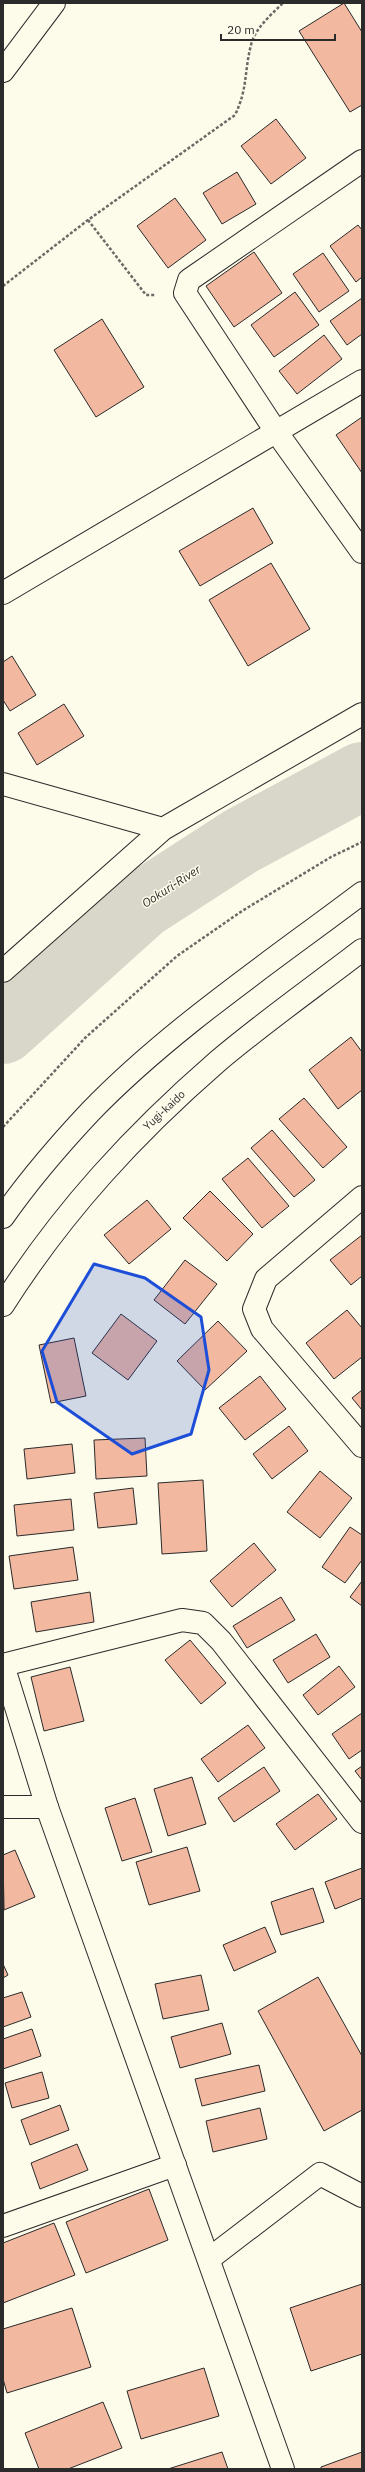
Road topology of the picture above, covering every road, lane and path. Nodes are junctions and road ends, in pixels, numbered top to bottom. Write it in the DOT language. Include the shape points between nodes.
graph roads {
  1 [pos="54,3"];
  2 [pos="283,3"];
  3 [pos="3,71"];
  4 [pos="362,161"];
  5 [pos="88,220"];
  6 [pos="3,286"];
  7 [pos="185,293"];
  8 [pos="362,381"];
  9 [pos="275,430"];
  10 [pos="362,552"];
  11 [pos="3,593"];
  12 [pos="362,714"];
  13 [pos="3,784"];
  14 [pos="163,829"];
  15 [pos="362,842"];
  16 [pos="362,894"];
  17 [pos="362,950"];
  18 [pos="3,970"];
  19 [pos="3,1127"];
  20 [pos="362,1197"];
  21 [pos="3,1217"];
  22 [pos="3,1305"];
  23 [pos="362,1446"];
  24 [pos="3,1665"];
  25 [pos="3,1807"];
  26 [pos="47,1807"];
  27 [pos="362,1822"];
  28 [pos="175,2165"];
  29 [pos="362,2196"];
  30 [pos="3,2226"];
  31 [pos="209,2259"];
  32 [pos="283,2469"];
  1 -- 3 [label="street"];
  2 -- 5 [label="path" via="264,22 251,44 244,97 235,115"];
  4 -- 7 [label="street" via="189,280"];
  5 -- 6 [label="path"];
  5 -- 7 [label="path" via="146,295"];
  7 -- 9 [label="street"];
  8 -- 9 [label="street"];
  9 -- 10 [label="street"];
  9 -- 11 [label="street"];
  12 -- 14 [label="street"];
  13 -- 14 [label="street"];
  14 -- 18 [label="street"];
  15 -- 19 [label="path" via="331,857 248,907 177,956 86,1038"];
  16 -- 21 [label="street" via="169,1040 128,1076 80,1124"];
  17 -- 22 [label="street, Yugi-kaido" via="220,1060 158,1115 103,1171 54,1232"];
  20 -- 23 [label="street" via="266,1279 254,1309 262,1329"];
  24 -- 26 [label="street"];
  24 -- 27 [label="street" via="182,1620 203,1624 221,1641"];
  25 -- 26 [label="street"];
  26 -- 28 [label="street"];
  28 -- 30 [label="street"];
  28 -- 31 [label="street"];
  29 -- 31 [label="street" via="320,2174"];
  31 -- 32 [label="street"];
}
